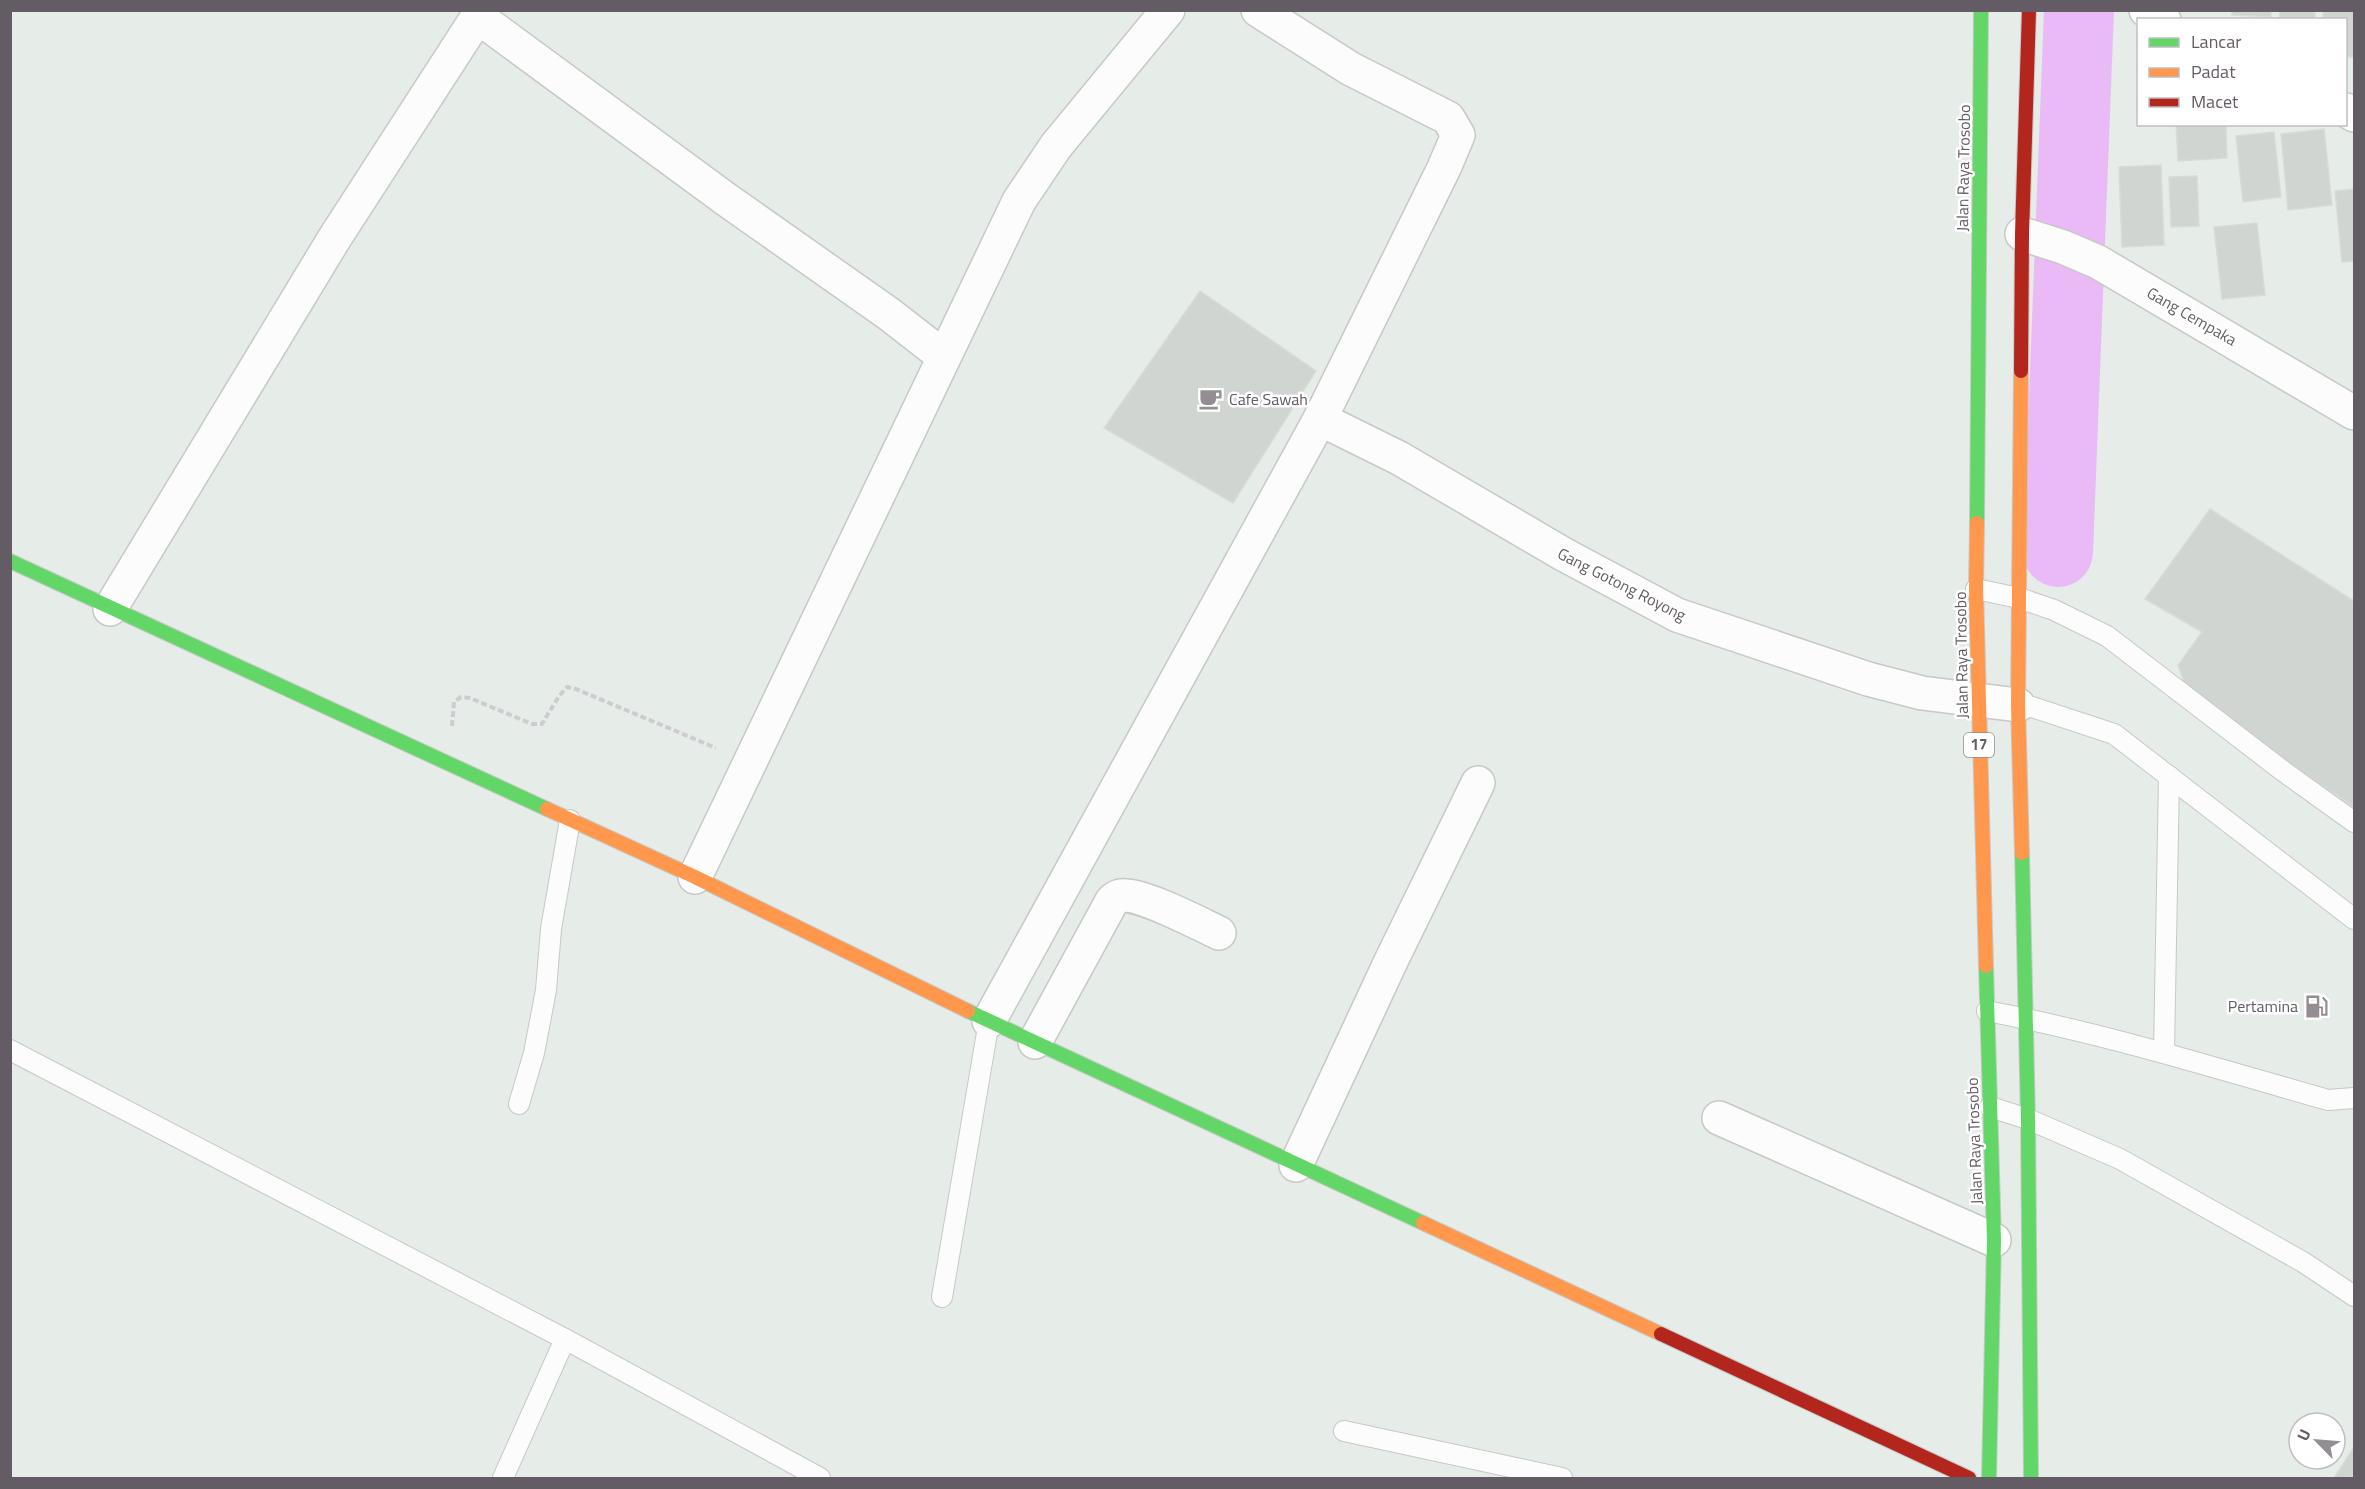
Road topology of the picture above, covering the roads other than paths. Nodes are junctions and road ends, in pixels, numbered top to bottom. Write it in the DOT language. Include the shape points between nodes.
graph roads {
  1 [pos="1168,10"];
  2 [pos="1258,10"];
  3 [pos="1981,10"];
  4 [pos="2029,10"];
  5 [pos="2146,10"];
  6 [pos="480,14"];
  7 [pos="2160,18"];
  8 [pos="2030,236"];
  9 [pos="943,356"];
  10 [pos="2355,413"];
  11 [pos="1320,419"];
  12 [pos="10,561"];
  13 [pos="1976,589"];
  14 [pos="2019,598"];
  15 [pos="110,609"];
  16 [pos="1978,700"];
  17 [pos="2018,705"];
  18 [pos="2169,776"];
  19 [pos="1478,783"];
  20 [pos="570,820"];
  21 [pos="2355,822"];
  22 [pos="695,877"];
  23 [pos="2355,919"];
  24 [pos="1219,933"];
  25 [pos="1988,1011"];
  26 [pos="2024,1018"];
  27 [pos="989,1021"];
  28 [pos="1035,1042"];
  29 [pos="10,1050"];
  30 [pos="2164,1053"];
  31 [pos="2355,1098"];
  32 [pos="519,1104"];
  33 [pos="1990,1107"];
  34 [pos="1719,1118"];
  35 [pos="2028,1119"];
  36 [pos="1296,1165"];
  37 [pos="1994,1240"];
  38 [pos="2355,1296"];
  39 [pos="942,1298"];
  40 [pos="566,1339"];
  41 [pos="1344,1431"];
  42 [pos="503,1479"];
  43 [pos="820,1479"];
  44 [pos="1562,1479"];
  45 [pos="1969,1479"];
  46 [pos="1989,1479"];
  47 [pos="2031,1479"];
  1 -- 9 [label="street" via="1056,146 1019,201"];
  2 -- 11 [label="street" via="1351,69 1448,118 1458,135"];
  3 -- 13 [label="main road, Jalan Raya Trosobo / 17"];
  4 -- 8 [label="main road, 17"];
  5 -- 7 [label="street"];
  6 -- 9 [label="street"];
  6 -- 15 [label="street" via="334,239"];
  8 -- 10 [label="street, Gang Cempaka" via="2093,260"];
  8 -- 14 [label="main road, 17"];
  9 -- 22 [label="street" via="884,488"];
  11 -- 16 [label="street, Gang Gotong Royong" via="1399,458 1677,615 1868,679 1922,693"];
  11 -- 27 [label="street"];
  12 -- 15 [label="main road"];
  13 -- 14 [label="lane"];
  13 -- 16 [label="main road, Jalan Raya Trosobo / 17"];
  14 -- 17 [label="main road, 17"];
  14 -- 21 [label="lane" via="2107,636"];
  15 -- 20 [label="main road"];
  16 -- 17 [label="street, Gang Gotong Royong"];
  16 -- 25 [label="main road, Jalan Raya Trosobo / 17"];
  17 -- 18 [label="lane" via="2114,734"];
  17 -- 26 [label="main road, 17"];
  18 -- 23 [label="lane"];
  18 -- 30 [label="lane"];
  19 -- 36 [label="street"];
  20 -- 22 [label="main road"];
  20 -- 32 [label="lane" via="551,929 546,990"];
  22 -- 27 [label="main road"];
  24 -- 28 [label="street" via="1149,901 1127,896 1112,900"];
  25 -- 26 [label="lane"];
  25 -- 33 [label="main road, Jalan Raya Trosobo / 17"];
  26 -- 30 [label="lane"];
  26 -- 35 [label="main road, 17"];
  27 -- 28 [label="main road"];
  27 -- 39 [label="lane"];
  28 -- 36 [label="main road"];
  29 -- 40 [label="lane"];
  30 -- 31 [label="lane" via="2328,1100"];
  33 -- 35 [label="lane"];
  33 -- 37 [label="main road, Jalan Raya Trosobo / 17"];
  34 -- 37 [label="street"];
  35 -- 38 [label="lane" via="2120,1159 2303,1262"];
  35 -- 47 [label="main road, 17"];
  36 -- 45 [label="main road"];
  37 -- 46 [label="main road, Jalan Raya Trosobo / 17"];
  40 -- 42 [label="lane"];
  40 -- 43 [label="lane"];
  41 -- 44 [label="lane"];
}
